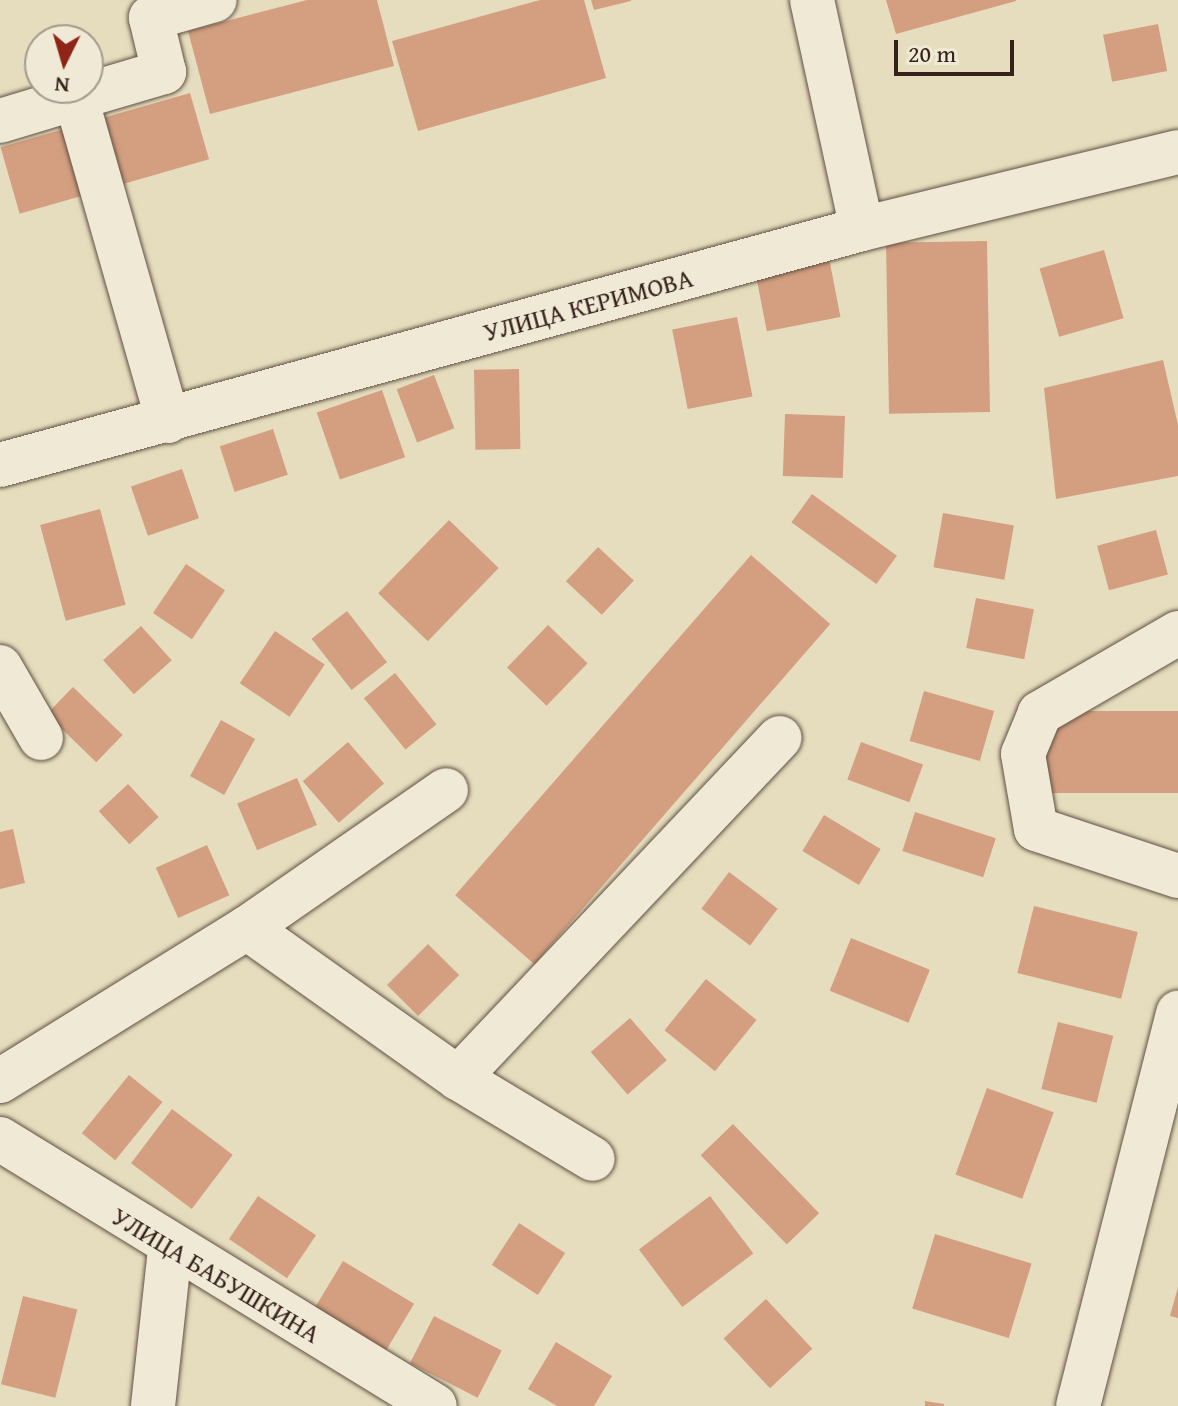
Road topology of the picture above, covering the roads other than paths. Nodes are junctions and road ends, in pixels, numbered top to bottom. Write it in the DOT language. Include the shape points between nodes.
graph roads {
  1 [pos="215,0"];
  2 [pos="812,0"];
  3 [pos="104,90"];
  4 [pos="56,104"];
  5 [pos="78,104"];
  6 [pos="0,121"];
  7 [pos="1178,152"];
  8 [pos="862,229"];
  9 [pos="168,421"];
  10 [pos="0,465"];
  11 [pos="1178,633"];
  12 [pos="0,667"];
  13 [pos="41,738"];
  14 [pos="779,738"];
  15 [pos="446,790"];
  16 [pos="1178,876"];
  17 [pos="247,928"];
  18 [pos="1178,1013"];
  19 [pos="458,1078"];
  20 [pos="0,1081"];
  21 [pos="0,1139"];
  22 [pos="593,1159"];
  23 [pos="170,1250"];
  24 [pos="153,1406"];
  25 [pos="435,1406"];
  26 [pos="1078,1406"];
  1 -- 3 [label="street" via="151,18 164,72"];
  2 -- 8 [label="street"];
  4 -- 6 [label="street"];
  5 -- 9 [label="street"];
  7 -- 8 [label="street, УЛИЦА КЕРИМОВА"];
  8 -- 9 [label="street, УЛИЦА КЕРИМОВА"];
  9 -- 10 [label="street, УЛИЦА КЕРИМОВА"];
  11 -- 16 [label="street" via="1040,713 1023,754 1036,829"];
  12 -- 13 [label="street"];
  14 -- 19 [label="street"];
  15 -- 17 [label="street"];
  17 -- 19 [label="street"];
  17 -- 20 [label="street"];
  18 -- 26 [label="street"];
  19 -- 22 [label="street"];
  21 -- 23 [label="street, УЛИЦА БАБУШКИНА"];
  23 -- 24 [label="street"];
  23 -- 25 [label="street, УЛИЦА БАБУШКИНА"];
}
